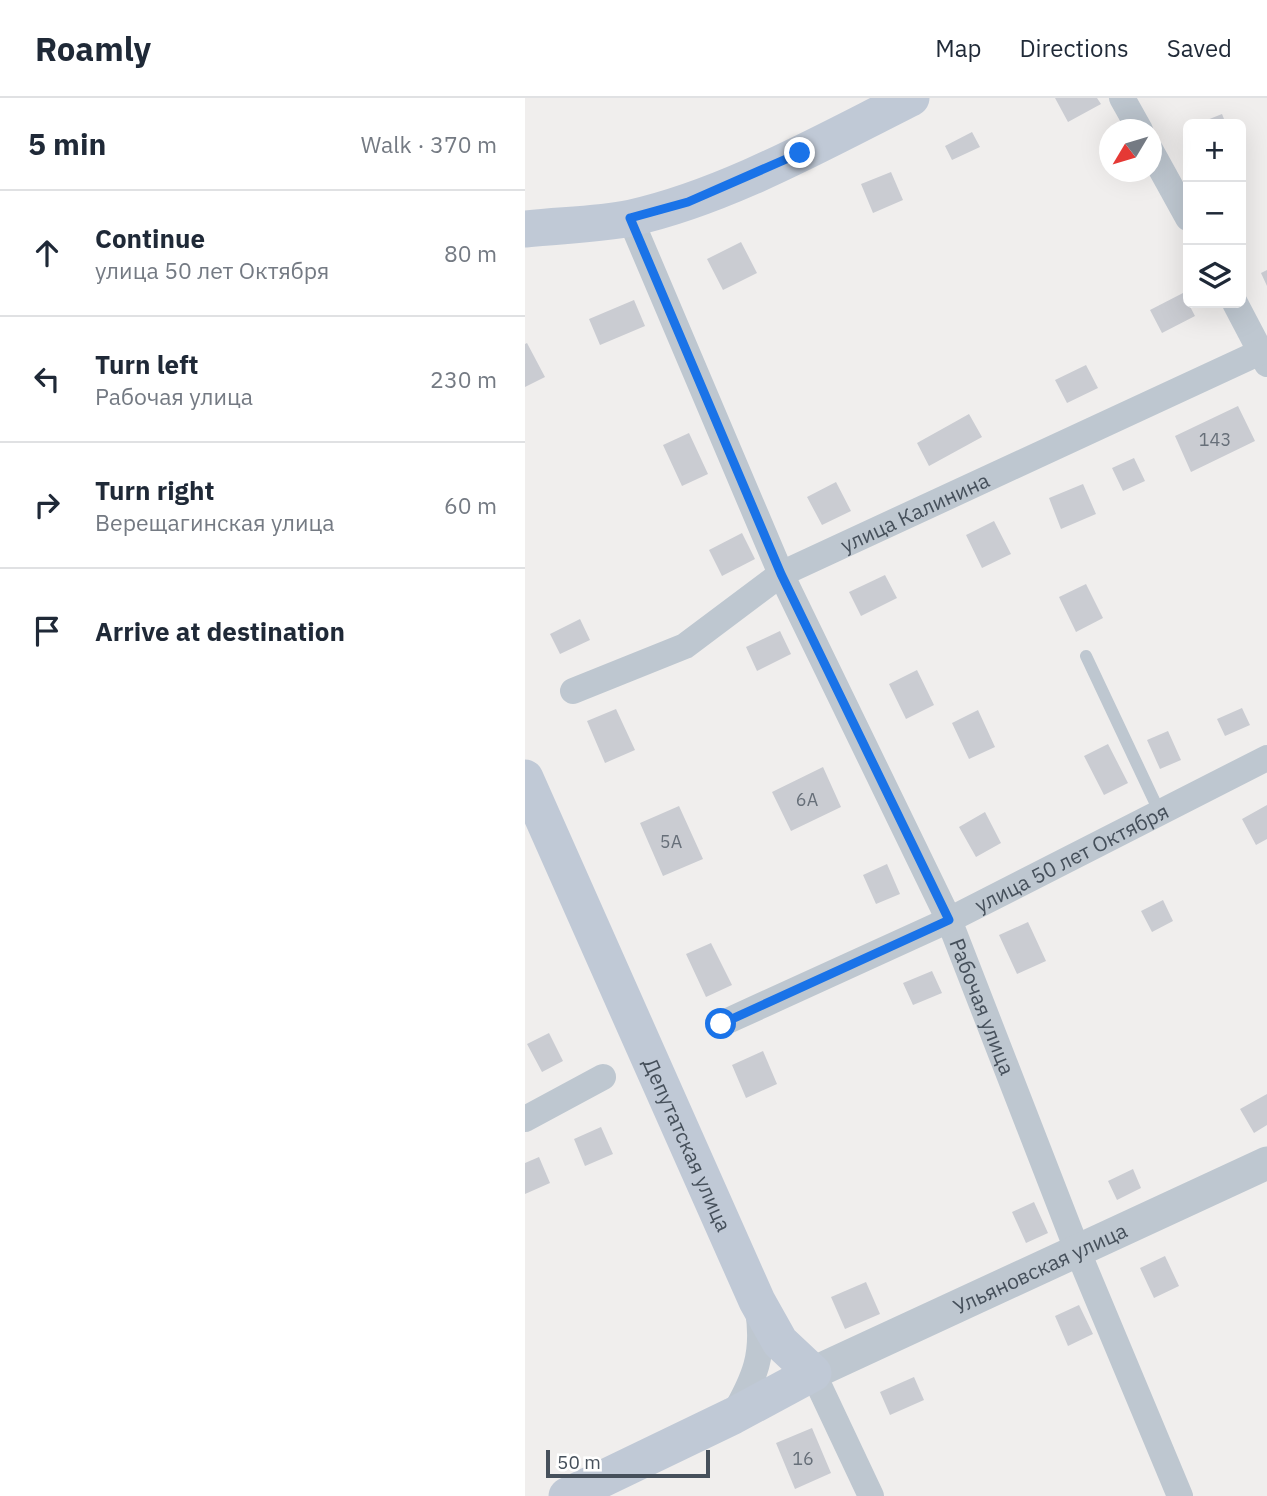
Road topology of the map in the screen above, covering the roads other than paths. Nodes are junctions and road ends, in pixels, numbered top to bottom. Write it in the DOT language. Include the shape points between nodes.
graph roads {
  1 [pos="911,98"];
  2 [pos="1122,98"];
  3 [pos="1134,119"];
  4 [pos="1162,171"];
  5 [pos="1183,209"];
  6 [pos="630,218"];
  7 [pos="525,229"];
  8 [pos="1238,308"];
  9 [pos="1265,355"];
  10 [pos="781,574"];
  11 [pos="1086,656"];
  12 [pos="573,691"];
  13 [pos="1267,758"];
  14 [pos="525,778"];
  15 [pos="1160,813"];
  16 [pos="949,920"];
  17 [pos="721,1024"];
  18 [pos="603,1077"];
  19 [pos="525,1119"];
  20 [pos="1267,1163"];
  21 [pos="1078,1252"];
  22 [pos="757,1301"];
  23 [pos="813,1373"];
  24 [pos="733,1416"];
  25 [pos="567,1496"];
  26 [pos="871,1496"];
  27 [pos="1180,1496"];
  1 -- 6 [label="main road" via="688,202"];
  2 -- 3 [label="street"];
  4 -- 5 [label="street"];
  6 -- 7 [label="main road"];
  6 -- 10 [label="street, Рабочая улица"];
  8 -- 9 [label="street"];
  9 -- 10 [label="street, улица Калинина"];
  10 -- 12 [label="street, улица Калинина" via="685,646"];
  10 -- 16 [label="street, Рабочая улица"];
  11 -- 15 [label="lane"];
  13 -- 15 [label="street, улица 50 лет Октября"];
  14 -- 22 [label="main road, Депутатская улица"];
  15 -- 16 [label="street, улица 50 лет Октября"];
  16 -- 17 [label="street, улица 50 лет Октября"];
  16 -- 21 [label="street, Рабочая улица"];
  18 -- 19 [label="street"];
  20 -- 21 [label="street, Ульяновская улица"];
  21 -- 23 [label="street, Ульяновская улица"];
  21 -- 27 [label="street, Рабочая улица"];
  22 -- 23 [label="main road, Депутатская улица" via="780,1342"];
  22 -- 24 [label="street" via="762,1335 759,1360"];
  23 -- 24 [label="main road"];
  23 -- 26 [label="street, Депутатская улица"];
  24 -- 25 [label="main road"];
}
